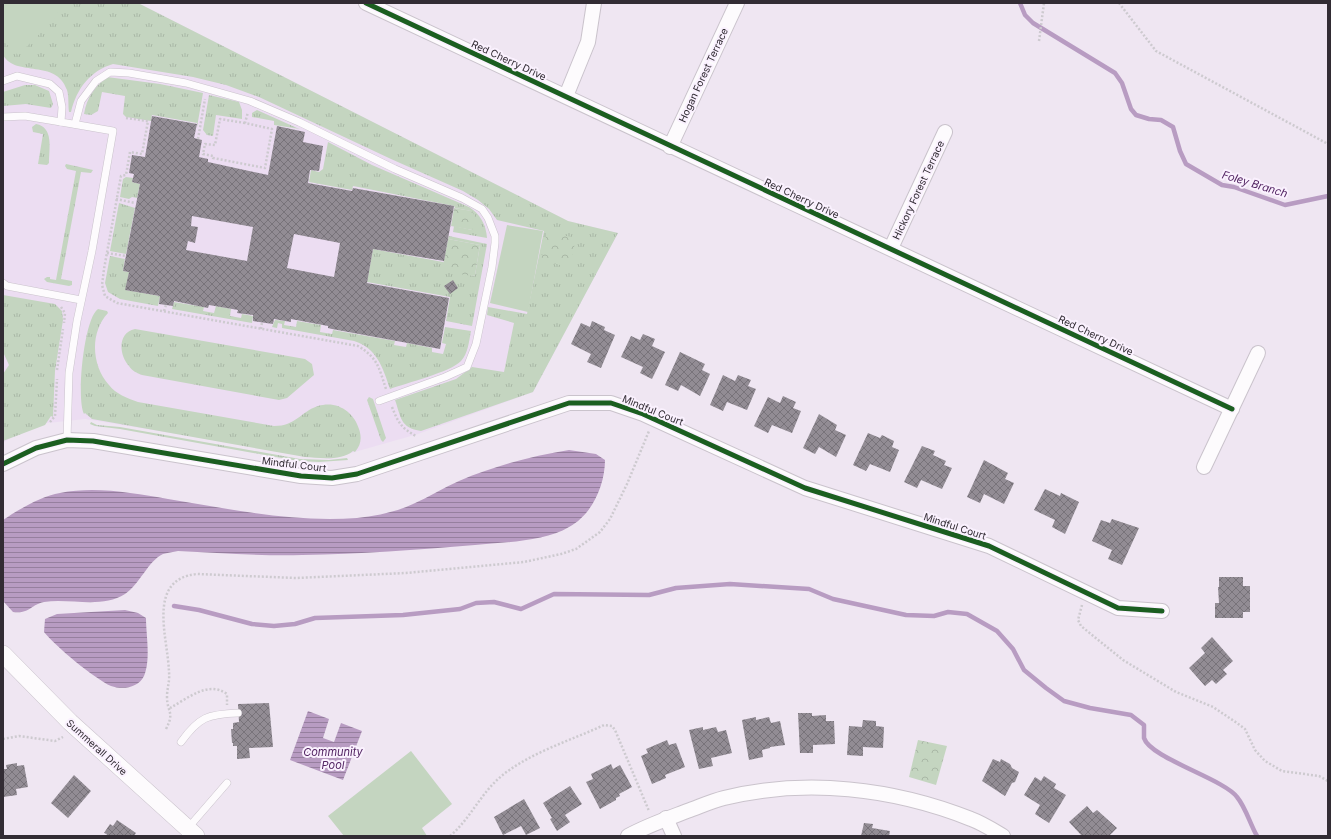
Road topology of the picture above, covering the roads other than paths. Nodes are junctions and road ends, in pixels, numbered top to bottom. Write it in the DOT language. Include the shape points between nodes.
graph roads {
  1 [pos="366,3"];
  2 [pos="594,3"];
  3 [pos="737,3"];
  4 [pos="3,81"];
  5 [pos="566,96"];
  6 [pos="3,117"];
  7 [pos="61,122"];
  8 [pos="74,124"];
  9 [pos="945,132"];
  10 [pos="670,147"];
  11 [pos="891,248"];
  12 [pos="3,283"];
  13 [pos="81,300"];
  14 [pos="1258,353"];
  15 [pos="380,401"];
  16 [pos="1232,409"];
  17 [pos="67,440"];
  18 [pos="3,464"];
  19 [pos="1204,467"];
  20 [pos="1162,611"];
  21 [pos="3,654"];
  22 [pos="238,713"];
  23 [pos="181,742"];
  24 [pos="227,783"];
  25 [pos="661,821"];
  26 [pos="188,833"];
  27 [pos="628,836"];
  28 [pos="674,836"];
  29 [pos="1003,836"];
  1 -- 5 [label="street, Red Cherry Drive"];
  2 -- 5 [label="street" via="588,42"];
  3 -- 10 [label="street, Hogan Forest Terrace"];
  4 -- 7 [label="lane" via="17,76 50,84 59,92 62,106"];
  5 -- 10 [label="street, Red Cherry Drive"];
  6 -- 7 [label="lane" via="25,116"];
  7 -- 8 [label="lane"];
  8 -- 13 [label="lane" via="113,131"];
  8 -- 15 [label="lane" via="81,101 96,81 110,72 128,73 207,89 250,101 300,122 482,209 495,236 492,267 476,344 467,367"];
  9 -- 11 [label="street, Hickory Forest Terrace"];
  10 -- 11 [label="street, Red Cherry Drive"];
  11 -- 16 [label="street, Red Cherry Drive"];
  12 -- 13 [label="lane" via="7,286"];
  13 -- 17 [label="lane" via="69,373"];
  14 -- 16 [label="street"];
  16 -- 19 [label="street"];
  17 -- 18 [label="street, Mindful Court" via="36,448"];
  17 -- 20 [label="street, Mindful Court" via="93,441 301,476 332,478 357,474 569,403 611,403 654,419 805,488 989,546 1118,608"];
  21 -- 26 [label="street, Summerall Drive" via="74,726"];
  22 -- 23 [label="lane" via="207,716 198,722"];
  24 -- 26 [label="lane"];
  25 -- 27 [label="street"];
  25 -- 28 [label="street"];
  25 -- 29 [label="street" via="724,799 772,790 822,787 871,791 921,801 972,819"];
}
